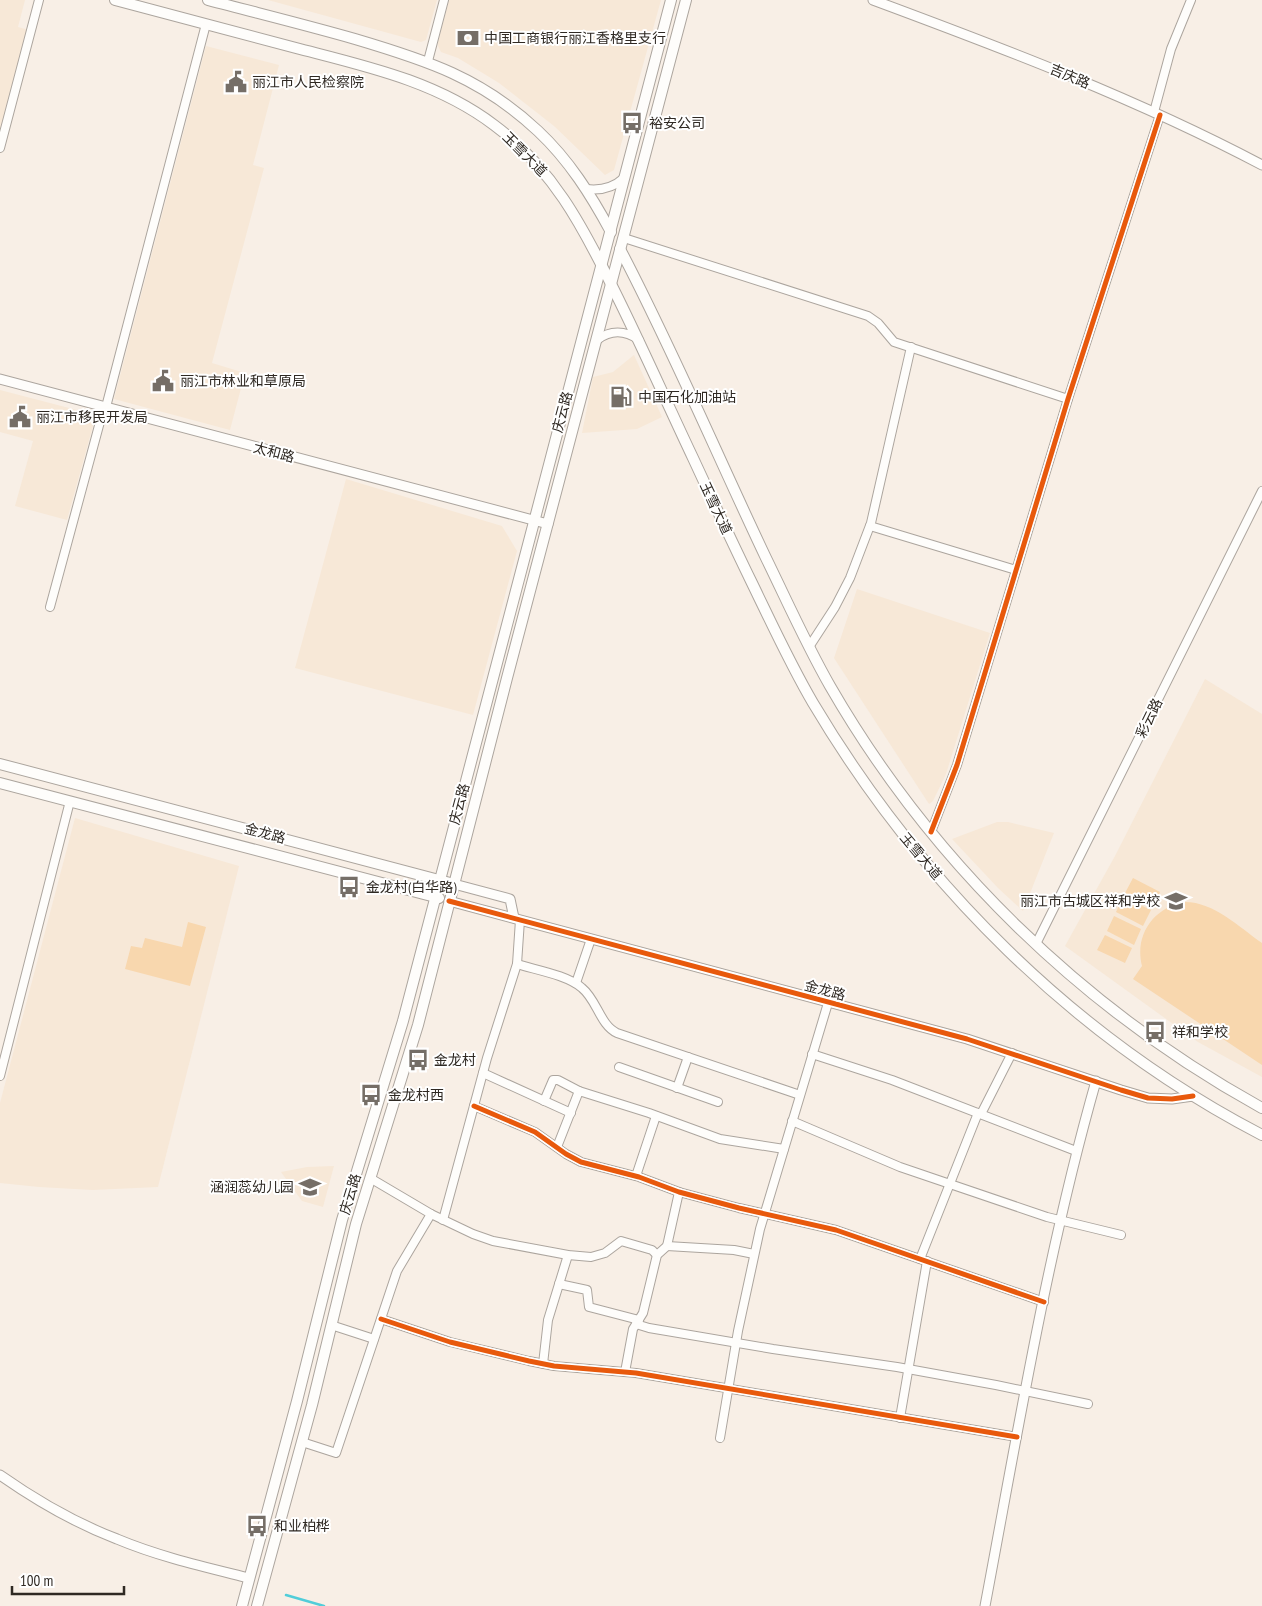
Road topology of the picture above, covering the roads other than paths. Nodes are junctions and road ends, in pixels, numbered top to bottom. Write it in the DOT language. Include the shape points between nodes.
graph roads {
  1 [pos="39,0"];
  2 [pos="115,0"];
  3 [pos="208,0"];
  4 [pos="444,0"];
  5 [pos="671,0"];
  6 [pos="686,0"];
  7 [pos="873,0"];
  8 [pos="1191,0"];
  9 [pos="222,2"];
  10 [pos="206,24"];
  11 [pos="428,62"];
  12 [pos="1157,113"];
  13 [pos="0,148"];
  14 [pos="1262,165"];
  15 [pos="624,178"];
  16 [pos="586,188"];
  17 [pos="610,230"];
  18 [pos="624,238"];
  19 [pos="620,250"];
  20 [pos="601,264"];
  21 [pos="612,284"];
  22 [pos="597,340"];
  23 [pos="639,340"];
  24 [pos="911,347"];
  25 [pos="0,379"];
  26 [pos="1068,399"];
  27 [pos="105,407"];
  28 [pos="1262,491"];
  29 [pos="533,520"];
  30 [pos="548,524"];
  31 [pos="870,526"];
  32 [pos="1016,570"];
  33 [pos="50,608"];
  34 [pos="809,647"];
  35 [pos="0,764"];
  36 [pos="0,783"];
  37 [pos="70,801"];
  38 [pos="931,832"];
  39 [pos="439,880"];
  40 [pos="454,884"];
  41 [pos="434,897"];
  42 [pos="449,901"];
  43 [pos="517,919"];
  44 [pos="591,939"];
  45 [pos="1036,944"];
  46 [pos="517,964"];
  47 [pos="576,983"];
  48 [pos="828,1002"];
  49 [pos="812,1054"];
  50 [pos="1012,1054"];
  51 [pos="688,1057"];
  52 [pos="619,1067"];
  53 [pos="483,1073"];
  54 [pos="0,1076"];
  55 [pos="1096,1081"];
  56 [pos="677,1088"];
  57 [pos="579,1091"];
  58 [pos="800,1095"];
  59 [pos="1193,1096"];
  60 [pos="544,1100"];
  61 [pos="718,1102"];
  62 [pos="474,1106"];
  63 [pos="1262,1108"];
  64 [pos="570,1112"];
  65 [pos="979,1114"];
  66 [pos="656,1116"];
  67 [pos="792,1121"];
  68 [pos="1262,1135"];
  69 [pos="557,1147"];
  70 [pos="784,1149"];
  71 [pos="1076,1151"];
  72 [pos="636,1176"];
  73 [pos="370,1178"];
  74 [pos="950,1184"];
  75 [pos="679,1192"];
  76 [pos="431,1214"];
  77 [pos="764,1214"];
  78 [pos="443,1220"];
  79 [pos="1061,1221"];
  80 [pos="1121,1234"];
  81 [pos="667,1246"];
  82 [pos="754,1254"];
  83 [pos="568,1255"];
  84 [pos="657,1255"];
  85 [pos="924,1260"];
  86 [pos="559,1284"];
  87 [pos="1044,1302"];
  88 [pos="381,1319"];
  89 [pos="638,1322"];
  90 [pos="331,1325"];
  91 [pos="374,1339"];
  92 [pos="736,1343"];
  93 [pos="543,1364"];
  94 [pos="908,1370"];
  95 [pos="625,1372"];
  96 [pos="728,1389"];
  97 [pos="1026,1391"];
  98 [pos="1088,1404"];
  99 [pos="900,1418"];
  100 [pos="1017,1437"];
  101 [pos="720,1438"];
  102 [pos="302,1442"];
  103 [pos="0,1475"];
  104 [pos="250,1578"];
  105 [pos="242,1606"];
  106 [pos="258,1606"];
  107 [pos="985,1606"];
  1 -- 13 [label="street"];
  2 -- 10 [label="main road, 玉雪大道"];
  3 -- 9 [label="main road, 玉雪大道"];
  4 -- 11 [label="street"];
  5 -- 15 [label="main road, 庆云路"];
  6 -- 18 [label="main road, 庆云路"];
  7 -- 12 [label="street, 吉庆路" via="1021,55"];
  8 -- 12 [label="street" via="1161,81"];
  9 -- 11 [label="main road, 玉雪大道"];
  10 -- 20 [label="main road, 玉雪大道" via="402,78 445,95 471,110 510,137 543,170 569,205"];
  10 -- 27 [label="street"];
  11 -- 16 [label="main road, 玉雪大道" via="484,89 525,119 561,155"];
  12 -- 14 [label="street, 吉庆路"];
  12 -- 26 [label="street"];
  15 -- 16 [label="street" via="604,189"];
  15 -- 17 [label="main road, 庆云路"];
  16 -- 17 [label="main road, 玉雪大道"];
  17 -- 19 [label="main road, 玉雪大道"];
  17 -- 20 [label="main road, 庆云路"];
  18 -- 19 [label="main road, 庆云路"];
  18 -- 24 [label="street" via="868,316 894,342"];
  19 -- 21 [label="main road, 庆云路"];
  19 -- 34 [label="main road, 玉雪大道"];
  20 -- 21 [label="main road, 玉雪大道"];
  20 -- 29 [label="main road, 庆云路"];
  21 -- 22 [label="main road, 庆云路"];
  21 -- 23 [label="main road, 玉雪大道"];
  22 -- 23 [label="street" via="620,332"];
  22 -- 30 [label="main road, 庆云路"];
  23 -- 59 [label="main road, 玉雪大道" via="792,665 828,728 882,807 944,885 1025,967 1111,1039"];
  24 -- 26 [label="street"];
  24 -- 31 [label="street"];
  25 -- 27 [label="street, 太和路"];
  26 -- 32 [label="street"];
  27 -- 29 [label="street, 太和路"];
  27 -- 33 [label="street"];
  28 -- 45 [label="street, 彩云路"];
  29 -- 30 [label="street, 太和路"];
  29 -- 39 [label="main road, 庆云路"];
  30 -- 40 [label="main road, 庆云路"];
  31 -- 32 [label="street"];
  31 -- 34 [label="street" via="850,578"];
  32 -- 38 [label="street" via="957,765"];
  34 -- 38 [label="main road, 玉雪大道" via="865,742"];
  35 -- 39 [label="main road, 金龙路"];
  36 -- 37 [label="main road, 金龙路"];
  37 -- 41 [label="main road, 金龙路"];
  37 -- 54 [label="street"];
  38 -- 45 [label="main road, 玉雪大道" via="975,883"];
  39 -- 40 [label="main road, 金龙路"];
  39 -- 41 [label="main road, 庆云路"];
  40 -- 42 [label="main road, 庆云路"];
  40 -- 43 [label="street, 金龙路" via="510,899"];
  41 -- 42 [label="main road, 金龙路"];
  41 -- 104 [label="main road, 庆云路" via="403,1021 333,1252"];
  42 -- 43 [label="street, 金龙路"];
  42 -- 73 [label="main road, 庆云路" via="418,1025"];
  43 -- 44 [label="street, 金龙路"];
  43 -- 46 [label="street"];
  44 -- 47 [label="street"];
  44 -- 48 [label="street, 金龙路"];
  45 -- 63 [label="main road, 玉雪大道" via="1144,1035"];
  46 -- 47 [label="street"];
  46 -- 53 [label="street"];
  47 -- 51 [label="street" via="590,996 606,1025 613,1031"];
  48 -- 49 [label="street"];
  48 -- 50 [label="street, 金龙路"];
  49 -- 58 [label="street"];
  49 -- 65 [label="street" via="892,1080"];
  50 -- 55 [label="street, 金龙路"];
  50 -- 65 [label="street"];
  51 -- 56 [label="street"];
  51 -- 58 [label="street"];
  52 -- 56 [label="street"];
  53 -- 60 [label="street"];
  53 -- 62 [label="street"];
  55 -- 59 [label="street, 金龙路" via="1148,1098"];
  55 -- 71 [label="street"];
  56 -- 61 [label="street"];
  57 -- 60 [label="street" via="553,1080"];
  57 -- 64 [label="street"];
  57 -- 66 [label="street"];
  58 -- 67 [label="street"];
  59 -- 68 [label="main road, 玉雪大道"];
  60 -- 64 [label="street"];
  62 -- 69 [label="street" via="535,1132"];
  62 -- 78 [label="street"];
  64 -- 69 [label="street"];
  65 -- 71 [label="street"];
  65 -- 74 [label="street"];
  66 -- 70 [label="street" via="720,1139"];
  66 -- 72 [label="street"];
  67 -- 70 [label="street"];
  67 -- 74 [label="street" via="900,1167"];
  69 -- 72 [label="street" via="581,1162"];
  70 -- 77 [label="street"];
  71 -- 79 [label="street"];
  72 -- 75 [label="street"];
  73 -- 76 [label="street"];
  73 -- 90 [label="main road, 庆云路"];
  74 -- 79 [label="street"];
  74 -- 85 [label="street"];
  75 -- 77 [label="street"];
  75 -- 81 [label="street"];
  76 -- 78 [label="street"];
  76 -- 88 [label="street" via="397,1271"];
  77 -- 82 [label="street"];
  77 -- 85 [label="street" via="836,1230"];
  78 -- 83 [label="street" via="487,1239"];
  79 -- 80 [label="street"];
  79 -- 87 [label="street"];
  81 -- 82 [label="street"];
  81 -- 84 [label="street"];
  82 -- 92 [label="street"];
  83 -- 84 [label="street" via="597,1256 620,1240 652,1250"];
  83 -- 86 [label="street"];
  84 -- 89 [label="street"];
  85 -- 87 [label="street"];
  85 -- 94 [label="street"];
  86 -- 89 [label="street" via="587,1290 589,1307"];
  86 -- 93 [label="street" via="548,1320"];
  87 -- 97 [label="street"];
  88 -- 91 [label="street"];
  88 -- 93 [label="street" via="478,1350"];
  89 -- 92 [label="street" via="648,1328"];
  89 -- 95 [label="street" via="633,1329"];
  90 -- 91 [label="street"];
  90 -- 102 [label="main road, 庆云路"];
  91 -- 102 [label="street" via="336,1453"];
  92 -- 94 [label="street"];
  92 -- 96 [label="street"];
  93 -- 95 [label="street"];
  94 -- 97 [label="street"];
  94 -- 99 [label="street"];
  95 -- 96 [label="street"];
  96 -- 99 [label="street"];
  96 -- 101 [label="street"];
  97 -- 98 [label="street"];
  97 -- 100 [label="street"];
  99 -- 100 [label="street"];
  100 -- 107 [label="street"];
  102 -- 106 [label="main road, 庆云路"];
  103 -- 104 [label="street" via="64,1515 112,1538"];
  104 -- 105 [label="main road, 庆云路"];
}
